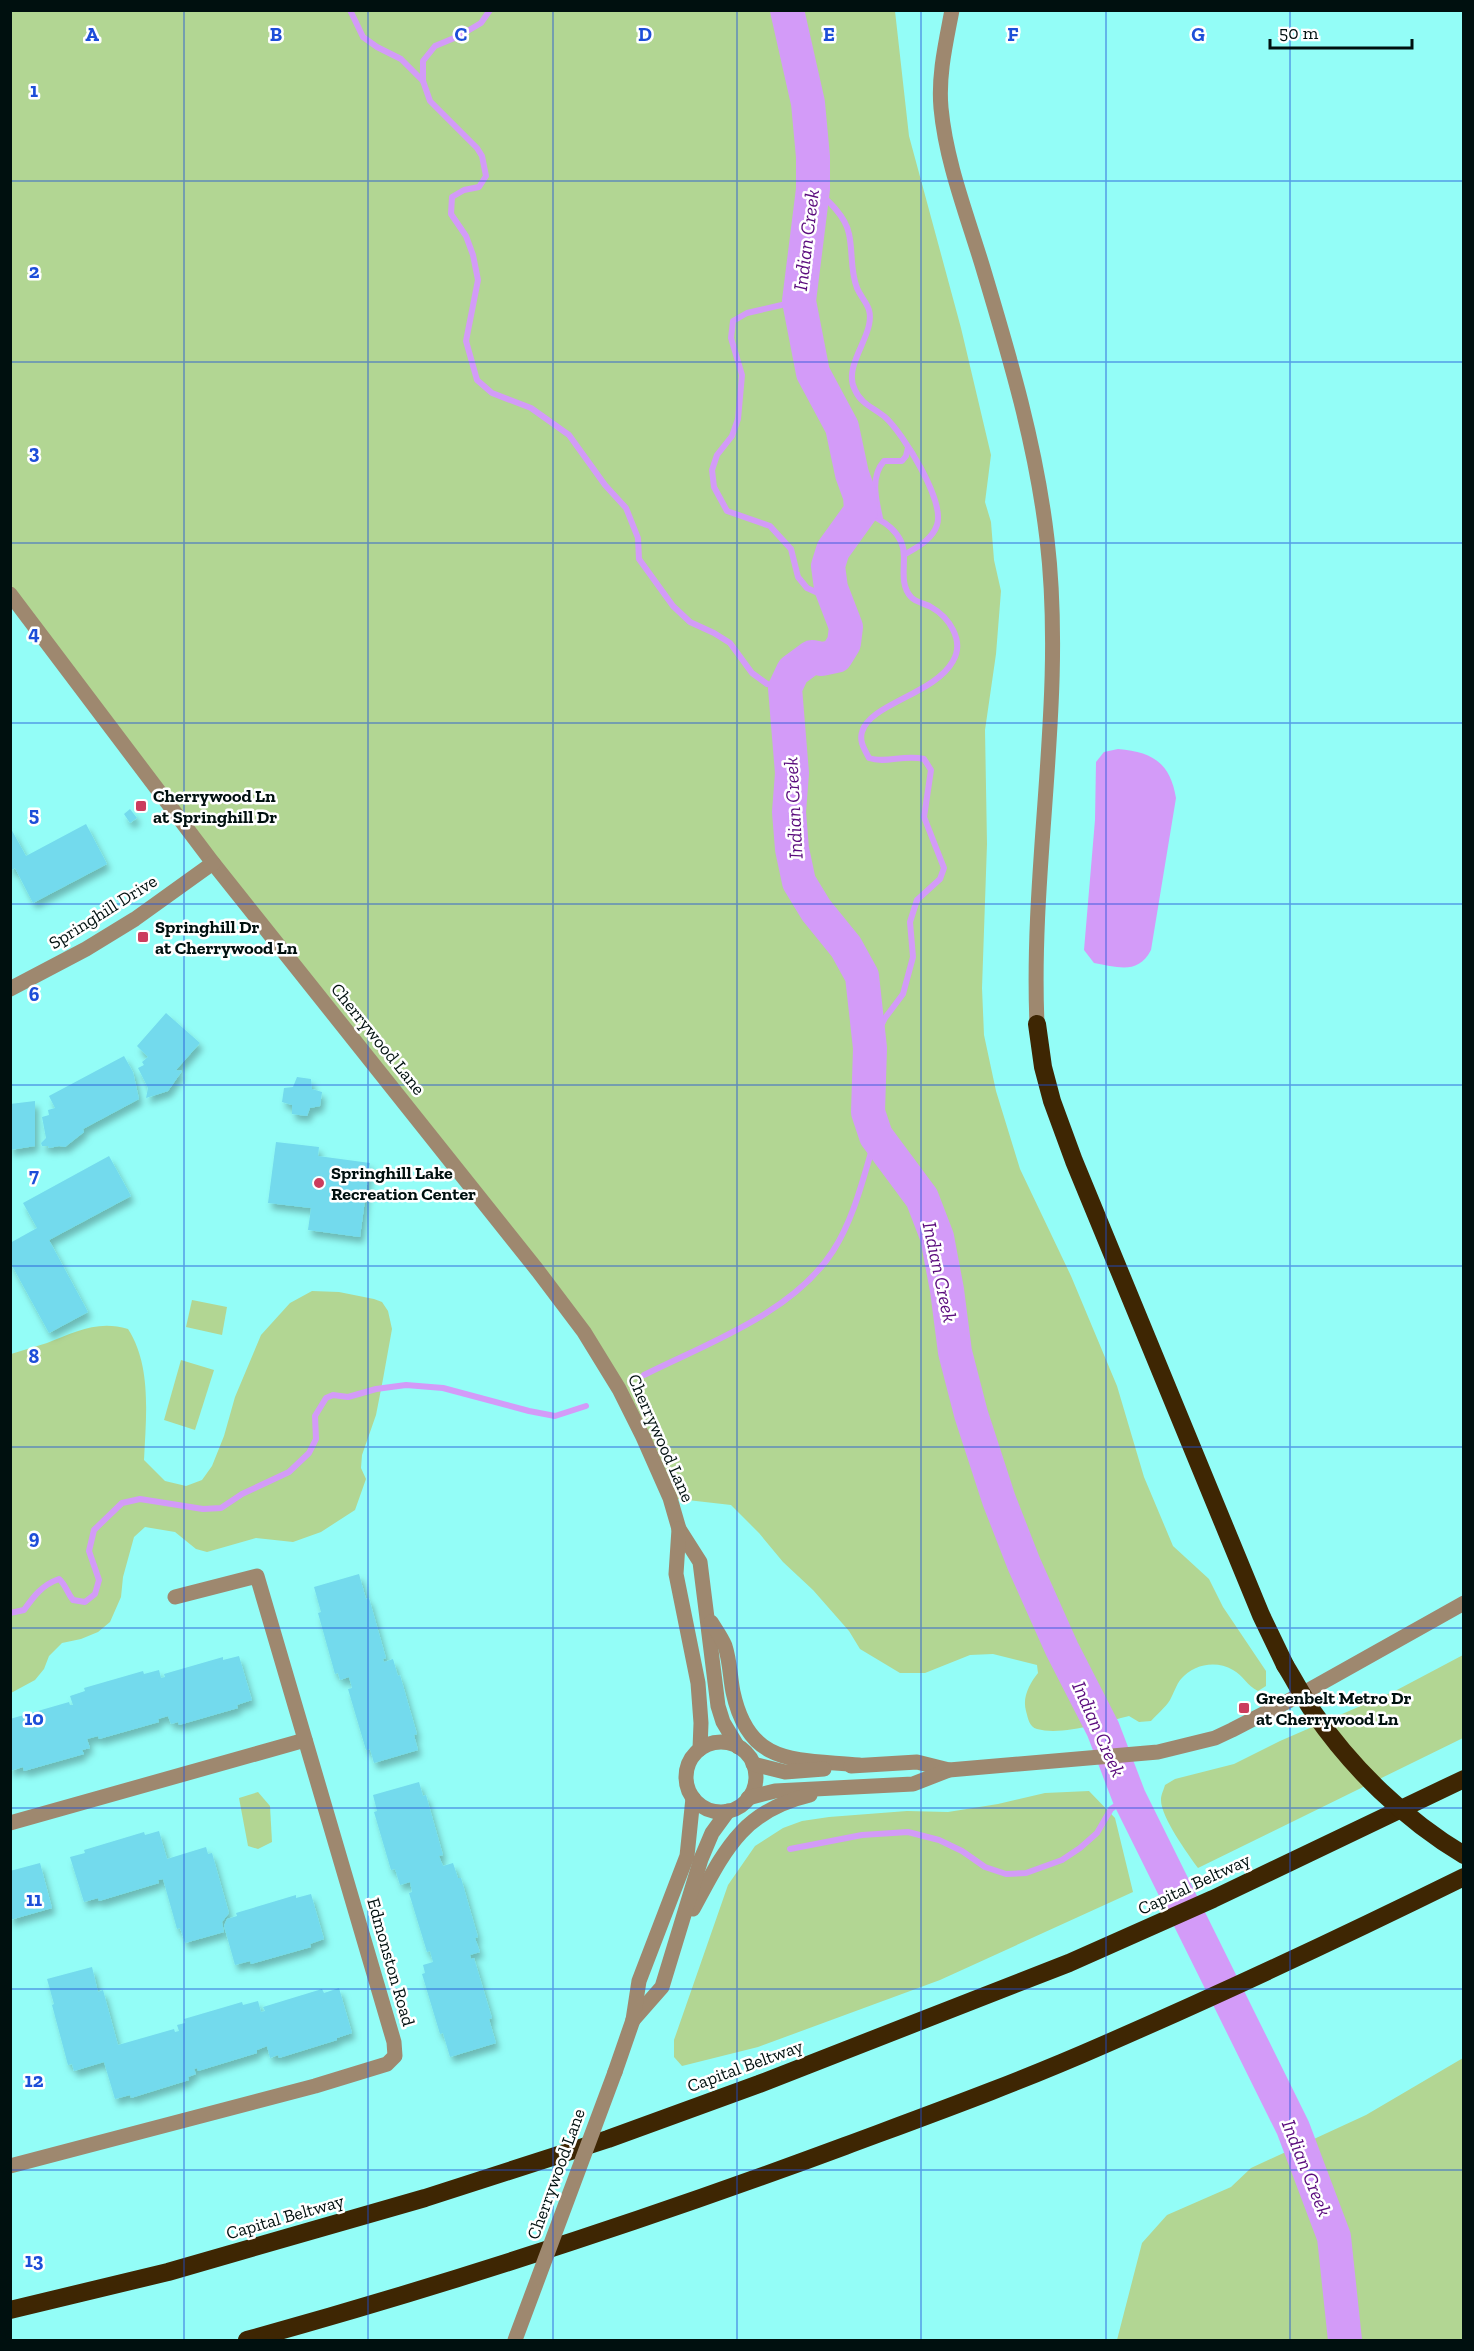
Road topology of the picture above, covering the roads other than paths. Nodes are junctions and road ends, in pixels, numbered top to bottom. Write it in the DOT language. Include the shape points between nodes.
graph roads {
  1 [pos="952,10"];
  2 [pos="10,594"];
  3 [pos="213,863"];
  4 [pos="10,989"];
  5 [pos="1037,1024"];
  6 [pos="679,1529"];
  7 [pos="175,1597"];
  8 [pos="1464,1603"];
  9 [pos="707,1615"];
  10 [pos="305,1740"];
  11 [pos="738,1747"];
  12 [pos="700,1749"];
  13 [pos="753,1764"];
  14 [pos="859,1765"];
  15 [pos="949,1770"];
  16 [pos="1464,1779"];
  17 [pos="838,1789"];
  18 [pos="693,1798"];
  19 [pos="748,1798"];
  20 [pos="728,1811"];
  21 [pos="10,1823"];
  22 [pos="1464,1855"];
  23 [pos="1464,1877"];
  24 [pos="679,1935"];
  25 [pos="633,2020"];
  26 [pos="10,2166"];
  27 [pos="10,2310"];
  28 [pos="248,2340"];
  29 [pos="515,2340"];
  1 -- 5 [label="street" via="943,54 941,106 950,160 1022,397 1047,542 1052,684 1035,975"];
  2 -- 3 [label="street, Cherrywood Lane"];
  3 -- 4 [label="street, Springhill Drive" via="135,919"];
  3 -- 6 [label="street, Cherrywood Lane" via="584,1332 643,1437"];
  5 -- 22 [label="highway, bridge" via="1052,1101 1074,1161 1285,1665 1313,1712 1375,1785 1410,1817"];
  6 -- 9 [label="street, Cherrywood Lane" via="700,1562"];
  6 -- 12 [label="street, Cherrywood Lane" via="676,1574 698,1683"];
  7 -- 10 [label="street, Edmonston Road" via="257,1576"];
  8 -- 15 [label="street" via="1215,1738 1158,1752"];
  9 -- 11 [label="street, Cherrywood Lane" via="718,1706"];
  9 -- 14 [label="street" via="725,1646 738,1714 757,1741 785,1757"];
  10 -- 21 [label="street"];
  10 -- 26 [label="street, Edmonston Road" via="394,2042 394,2056 387,2064 315,2086"];
  11 -- 12 [label="street" via="718,1742"];
  11 -- 13 [label="street"];
  12 -- 18 [label="street" via="693,1755 686,1774"];
  13 -- 14 [label="street" via="785,1772"];
  13 -- 19 [label="street" via="755,1781"];
  14 -- 15 [label="street" via="917,1762"];
  15 -- 17 [label="street" via="913,1784"];
  16 -- 27 [label="highway, Capital Beltway" via="1069,1963 759,2084 608,2139 425,2198 168,2272"];
  17 -- 19 [label="street" via="775,1791"];
  17 -- 24 [label="street" via="794,1799 751,1822 735,1836"];
  18 -- 20 [label="street" via="705,1808"];
  18 -- 25 [label="street, Cherrywood Lane" via="687,1856 639,1981"];
  19 -- 20 [label="street"];
  20 -- 24 [label="street, Cherrywood Lane" via="712,1833 701,1859"];
  23 -- 28 [label="highway" via="1254,1978 977,2097 644,2218 455,2280"];
  24 -- 25 [label="street, Cherrywood Lane" via="662,1987"];
  25 -- 29 [label="street, Cherrywood Lane, bridge"];
}
